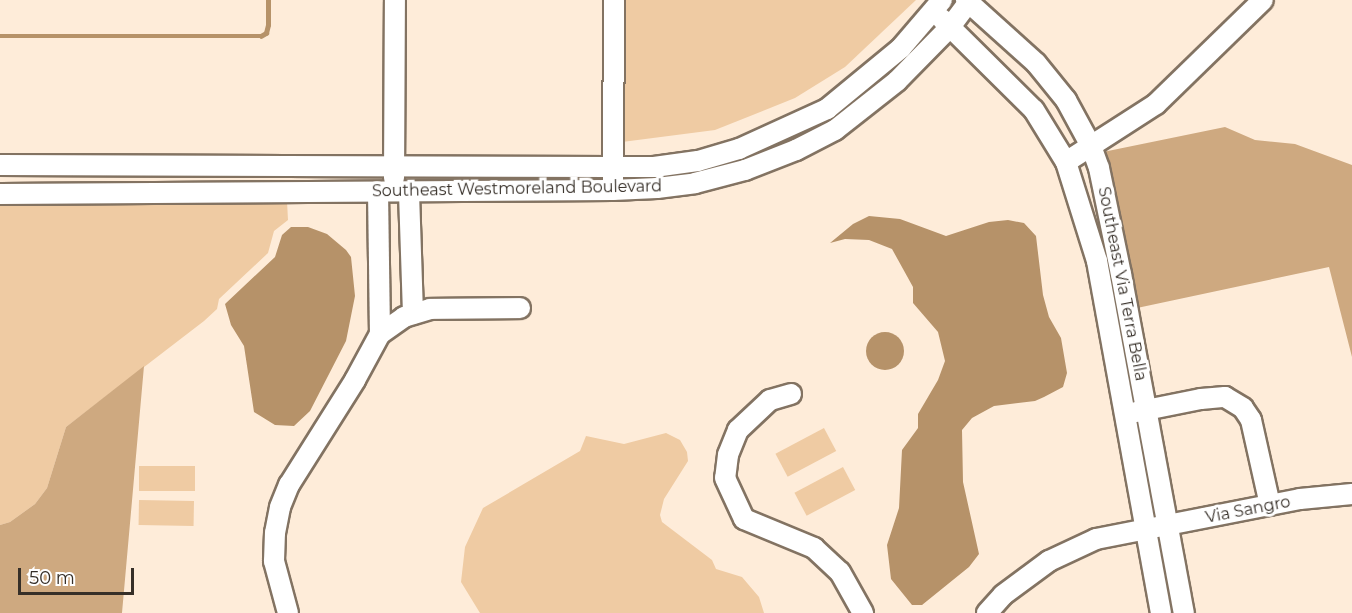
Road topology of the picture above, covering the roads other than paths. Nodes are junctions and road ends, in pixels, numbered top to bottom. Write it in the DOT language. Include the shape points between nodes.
graph roads {
  1 [pos="395,0"];
  2 [pos="614,0"];
  3 [pos="1263,0"];
  4 [pos="968,1"];
  5 [pos="937,6"];
  6 [pos="950,27"];
  7 [pos="1091,146"];
  8 [pos="1066,162"];
  9 [pos="0,165"];
  10 [pos="394,167"];
  11 [pos="613,167"];
  12 [pos="613,190"];
  13 [pos="394,193"];
  14 [pos="0,194"];
  15 [pos="520,308"];
  16 [pos="412,314"];
  17 [pos="380,334"];
  18 [pos="791,394"];
  19 [pos="1147,410"];
  20 [pos="1124,414"];
  21 [pos="1352,494"];
  22 [pos="1270,505"];
  23 [pos="1167,526"];
  24 [pos="1145,530"];
  25 [pos="288,613"];
  26 [pos="863,613"];
  27 [pos="987,613"];
  28 [pos="1161,613"];
  29 [pos="1184,613"];
  1 -- 10 [label="street"];
  2 -- 11 [label="street"];
  3 -- 7 [label="street" via="1156,104"];
  4 -- 6 [label="street, Southeast Westmoreland Boulevard"];
  4 -- 7 [label="street, Southeast Via Terra Bella" via="1036,63 1066,100"];
  5 -- 6 [label="street, Southeast Via Terra Bella"];
  5 -- 11 [label="street, Southeast Westmoreland Boulevard" via="901,48 827,109 739,149 698,161"];
  6 -- 8 [label="street, Southeast Via Terra Bella" via="1034,110"];
  6 -- 12 [label="street, Southeast Westmoreland Boulevard" via="897,81 835,130 796,150 745,170 695,183"];
  7 -- 8 [label="street"];
  7 -- 19 [label="street, Southeast Via Terra Bella" via="1099,168"];
  8 -- 20 [label="street, Southeast Via Terra Bella" via="1097,261"];
  9 -- 10 [label="street, Southeast Westmoreland Boulevard"];
  10 -- 11 [label="street, Southeast Westmoreland Boulevard"];
  10 -- 13 [label="street"];
  11 -- 12 [label="street"];
  12 -- 13 [label="street, Southeast Westmoreland Boulevard"];
  13 -- 14 [label="street, Southeast Westmoreland Boulevard"];
  13 -- 16 [label="street"];
  13 -- 17 [label="street"];
  15 -- 16 [label="street" via="452,307"];
  16 -- 17 [label="street"];
  17 -- 25 [label="street" via="280,507 274,561"];
  18 -- 26 [label="street" via="770,400 738,430 725,477 744,519 814,548 840,572"];
  19 -- 20 [label="street"];
  19 -- 22 [label="street" via="1225,397 1243,408 1251,420"];
  19 -- 23 [label="street, Southeast Via Terra Bella"];
  20 -- 24 [label="street, Southeast Via Terra Bella"];
  21 -- 22 [label="street, Via Sangro"];
  22 -- 23 [label="street, Via Sangro"];
  23 -- 24 [label="street, Via Sangro"];
  23 -- 29 [label="street, Southeast Via Terra Bella"];
  24 -- 27 [label="street, Via Sangro" via="1096,539 1049,561 1003,595"];
  24 -- 28 [label="street, Southeast Via Terra Bella"];
}
